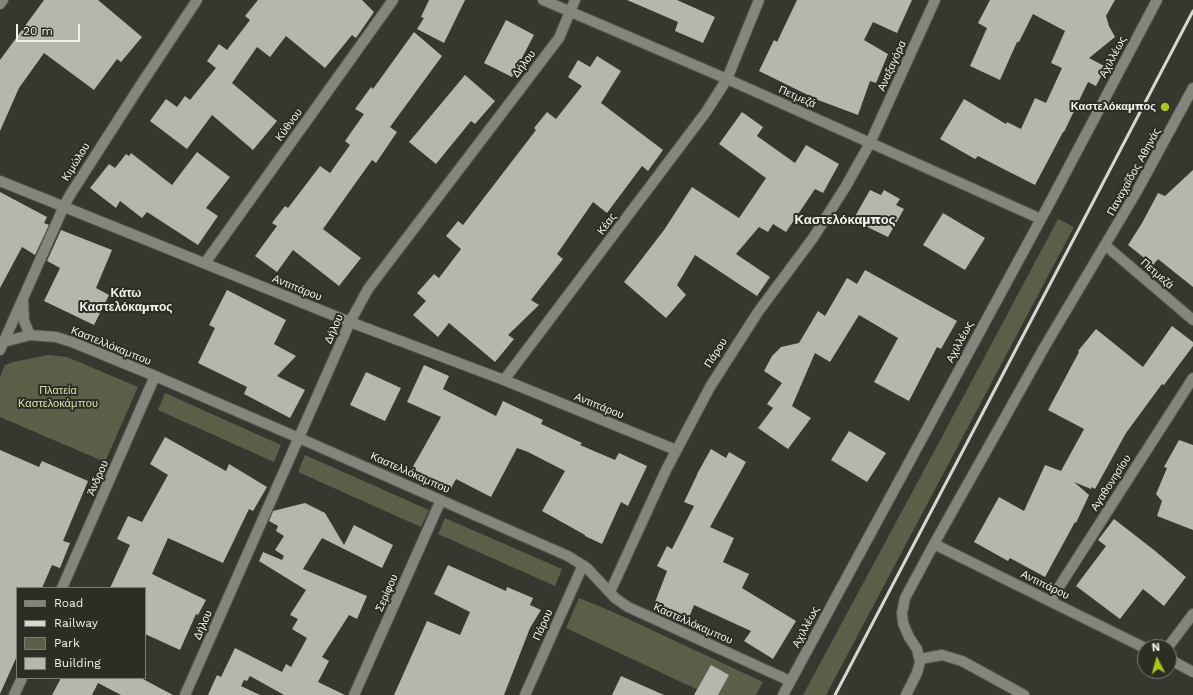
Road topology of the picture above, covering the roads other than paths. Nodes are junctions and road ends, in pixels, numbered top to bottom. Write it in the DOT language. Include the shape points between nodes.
graph roads {
  1 [pos="3,0"];
  2 [pos="198,0"];
  3 [pos="393,0"];
  4 [pos="543,0"];
  5 [pos="575,0"];
  6 [pos="759,0"];
  7 [pos="935,0"];
  8 [pos="1157,0"];
  9 [pos="0,4"];
  10 [pos="570,11"];
  11 [pos="727,79"];
  12 [pos="1193,88"];
  13 [pos="870,143"];
  14 [pos="0,181"];
  15 [pos="64,206"];
  16 [pos="1040,219"];
  17 [pos="1105,245"];
  18 [pos="205,263"];
  19 [pos="23,299"];
  20 [pos="1193,320"];
  21 [pos="350,322"];
  22 [pos="30,335"];
  23 [pos="1,345"];
  24 [pos="155,376"];
  25 [pos="1193,378"];
  26 [pos="504,380"];
  27 [pos="299,438"];
  28 [pos="676,450"];
  29 [pos="441,500"];
  30 [pos="934,544"];
  31 [pos="583,565"];
  32 [pos="62,587"];
  33 [pos="610,592"];
  34 [pos="1050,601"];
  35 [pos="1193,614"];
  36 [pos="1174,639"];
  37 [pos="1137,644"];
  38 [pos="920,658"];
  39 [pos="1177,663"];
  40 [pos="1193,672"];
  41 [pos="22,679"];
  42 [pos="790,681"];
  43 [pos="14,695"];
  44 [pos="185,695"];
  45 [pos="354,695"];
  46 [pos="525,695"];
  47 [pos="782,695"];
  48 [pos="906,695"];
  49 [pos="1024,695"];
  1 -- 9 [label="street"];
  2 -- 15 [label="street, Κιμώλου" via="112,128"];
  3 -- 18 [label="street, Κύθνου"];
  4 -- 10 [label="street, Πετμεζά"];
  5 -- 10 [label="street, Δήλου"];
  6 -- 11 [label="street, Κέας"];
  7 -- 13 [label="street, Αναξαγόρα"];
  8 -- 16 [label="street, Αχιλλέως"];
  10 -- 11 [label="street, Πετμεζά"];
  10 -- 21 [label="street, Δήλου" via="559,38 368,289"];
  11 -- 13 [label="street, Πετμεζά"];
  11 -- 26 [label="street, Κέας" via="698,123"];
  12 -- 17 [label="street, Παναχαΐδος Αθηνάς"];
  13 -- 16 [label="street, Πετμεζά"];
  13 -- 28 [label="street, Πάρου" via="813,238 730,353"];
  14 -- 15 [label="street, Αντιπάρου"];
  15 -- 18 [label="street, Αντιπάρου"];
  15 -- 19 [label="street, Κιμώλου"];
  16 -- 42 [label="street, Αχιλλέως"];
  17 -- 20 [label="street, Πετμεζά"];
  17 -- 30 [label="street, Παναχαΐδος Αθηνάς"];
  18 -- 21 [label="street, Αντιπάρου"];
  19 -- 22 [label="street" via="24,321"];
  19 -- 23 [label="street, Κιμώλου"];
  21 -- 26 [label="street, Αντιπάρου"];
  21 -- 27 [label="street, Δήλου"];
  22 -- 23 [label="street, Καστελλόκαμπου"];
  22 -- 24 [label="street, Καστελλόκαμπου" via="64,339"];
  24 -- 27 [label="street, Καστελλόκαμπου"];
  24 -- 32 [label="street, Άνδρου"];
  25 -- 34 [label="street, Αγαθονησίου"];
  26 -- 28 [label="street, Αντιπάρου"];
  27 -- 29 [label="street, Καστελλόκαμπου"];
  27 -- 44 [label="street, Δήλου"];
  28 -- 33 [label="street, Πάρου"];
  29 -- 31 [label="street, Καστελλόκαμπου"];
  29 -- 45 [label="street, Σερίφου"];
  30 -- 34 [label="street, Αντιπάρου"];
  30 -- 38 [label="street, Παναχαΐδος Αθηνάς" via="910,587 903,606 902,619 905,629"];
  31 -- 33 [label="street, Καστελλόκαμπου"];
  31 -- 46 [label="street, Πάρου"];
  33 -- 42 [label="street, Καστελλόκαμπου" via="628,607"];
  34 -- 37 [label="street, Αντιπάρου"];
  35 -- 36 [label="street"];
  38 -- 48 [label="street" via="917,673"];
  38 -- 49 [label="street" via="942,655 952,657"];
  39 -- 40 [label="street"];
  41 -- 43 [label="street"];
  42 -- 47 [label="street, Αχιλλέως"];
}
